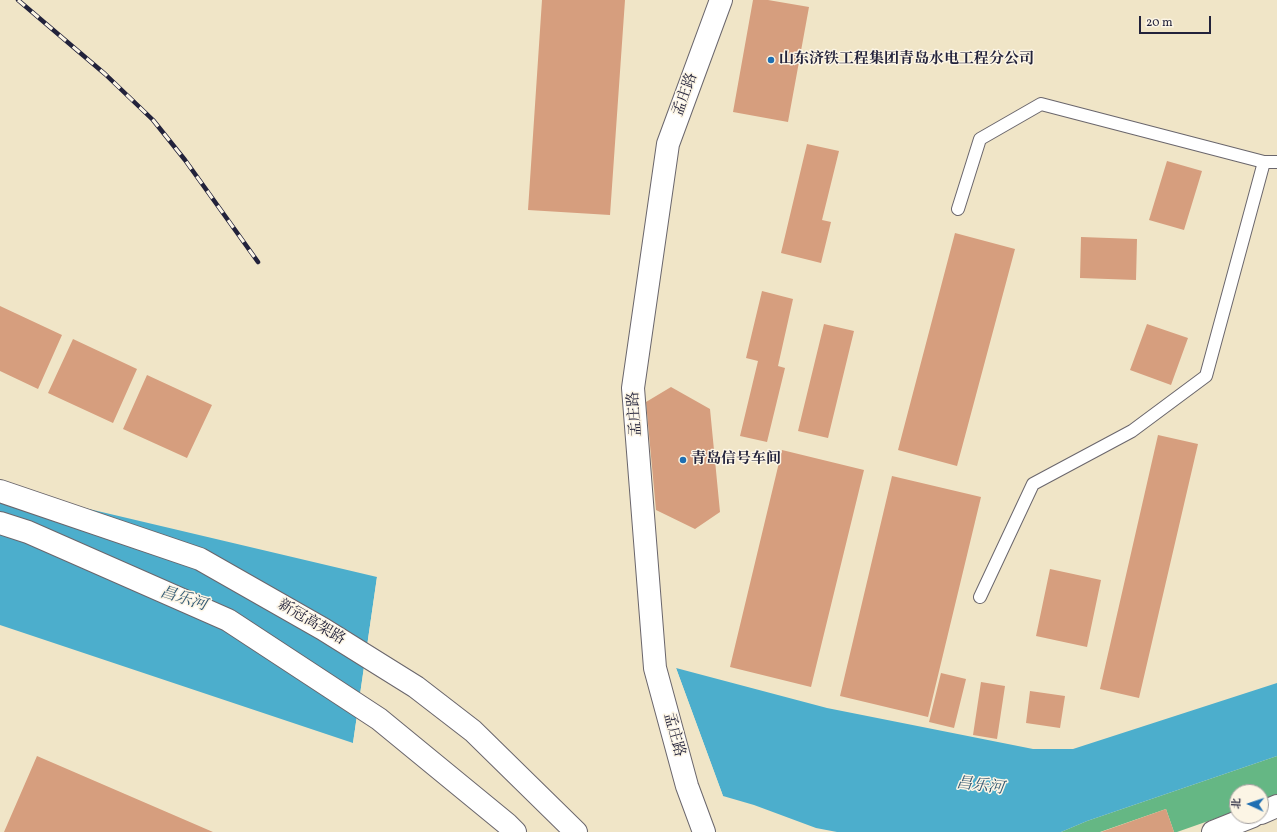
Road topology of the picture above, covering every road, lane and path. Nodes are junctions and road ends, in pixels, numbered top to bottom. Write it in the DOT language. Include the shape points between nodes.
graph roads {
  1 [pos="721,0"];
  2 [pos="1264,162"];
  3 [pos="1277,162"];
  4 [pos="958,209"];
  5 [pos="0,491"];
  6 [pos="0,523"];
  7 [pos="980,597"];
  8 [pos="1233,824"];
  9 [pos="515,832"];
  10 [pos="576,832"];
  11 [pos="704,832"];
  12 [pos="1213,832"];
  1 -- 11 [label="main road, 孟庄路" via="668,144 633,388 656,668 687,786"];
  2 -- 3 [label="lane"];
  2 -- 4 [label="lane" via="1041,104 980,139"];
  2 -- 7 [label="lane" via="1206,376 1132,431 1033,484"];
  5 -- 10 [label="main road, 新冠高架路" via="200,559 323,629 416,686 473,731"];
  6 -- 9 [label="main road" via="28,532 228,620 379,719"];
  8 -- 12 [label="main road"];
}
